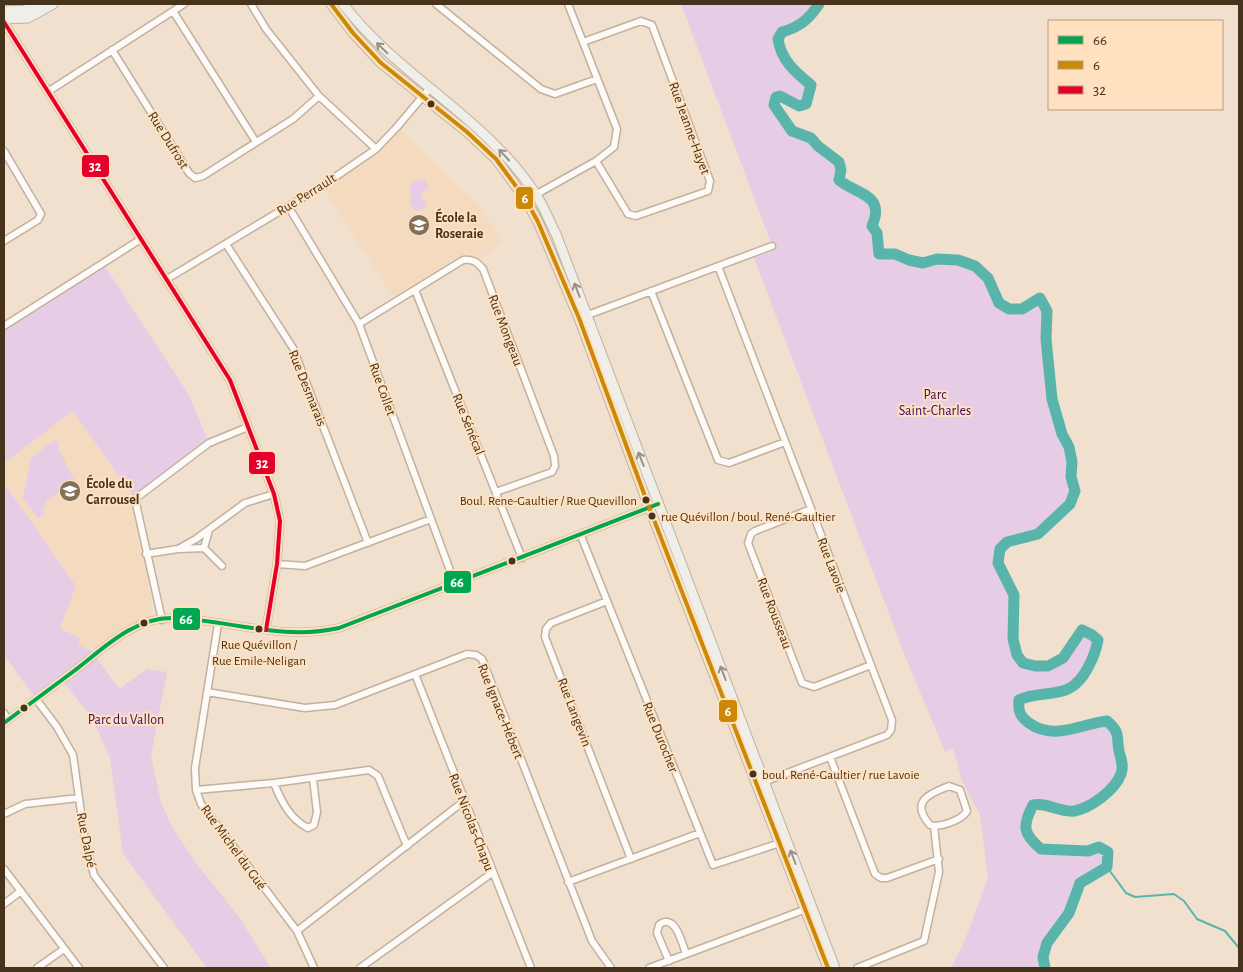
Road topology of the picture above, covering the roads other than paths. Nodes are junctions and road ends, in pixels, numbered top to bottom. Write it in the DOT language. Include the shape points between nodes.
graph roads {
  1 [pos="38,4"];
  2 [pos="53,4"];
  3 [pos="184,4"];
  4 [pos="251,4"];
  5 [pos="331,4"];
  6 [pos="343,4"];
  7 [pos="436,4"];
  8 [pos="568,4"];
  9 [pos="4,11"];
  10 [pos="173,11"];
  11 [pos="4,20"];
  12 [pos="583,42"];
  13 [pos="112,50"];
  14 [pos="597,79"];
  15 [pos="429,89"];
  16 [pos="49,90"];
  17 [pos="320,96"];
  18 [pos="422,97"];
  19 [pos="256,142"];
  20 [pos="376,149"];
  21 [pos="5,155"];
  22 [pos="596,161"];
  23 [pos="535,193"];
  24 [pos="526,200"];
  25 [pos="288,206"];
  26 [pos="141,239"];
  27 [pos="4,241"];
  28 [pos="226,244"];
  29 [pos="772,246"];
  30 [pos="718,266"];
  31 [pos="167,279"];
  32 [pos="415,290"];
  33 [pos="652,291"];
  34 [pos="583,317"];
  35 [pos="359,324"];
  36 [pos="4,326"];
  37 [pos="248,426"];
  38 [pos="785,442"];
  39 [pos="496,492"];
  40 [pos="274,494"];
  41 [pos="658,504"];
  42 [pos="649,508"];
  43 [pos="811,509"];
  44 [pos="431,519"];
  45 [pos="209,530"];
  46 [pos="581,536"];
  47 [pos="368,543"];
  48 [pos="204,548"];
  49 [pos="178,549"];
  50 [pos="146,554"];
  51 [pos="522,558"];
  52 [pos="277,564"];
  53 [pos="222,566"];
  54 [pos="455,584"];
  55 [pos="607,601"];
  56 [pos="162,620"];
  57 [pos="218,624"];
  58 [pos="266,630"];
  59 [pos="871,666"];
  60 [pos="415,674"];
  61 [pos="207,692"];
  62 [pos="36,699"];
  63 [pos="4,713"];
  64 [pos="6,721"];
  65 [pos="830,757"];
  66 [pos="313,778"];
  67 [pos="274,783"];
  68 [pos="761,783"];
  69 [pos="196,790"];
  70 [pos="79,798"];
  71 [pos="464,802"];
  72 [pos="4,814"];
  73 [pos="934,826"];
  74 [pos="700,833"];
  75 [pos="783,842"];
  76 [pos="407,846"];
  77 [pos="631,859"];
  78 [pos="939,859"];
  79 [pos="4,869"];
  80 [pos="492,873"];
  81 [pos="568,882"];
  82 [pos="21,891"];
  83 [pos="4,904"];
  84 [pos="809,908"];
  85 [pos="297,931"];
  86 [pos="64,949"];
  87 [pos="686,954"];
  88 [pos="669,961"];
  89 [pos="37,968"];
  90 [pos="79,968"];
  91 [pos="164,968"];
  92 [pos="314,968"];
  93 [pos="360,968"];
  94 [pos="531,968"];
  95 [pos="610,968"];
  96 [pos="648,968"];
  97 [pos="828,968"];
  98 [pos="835,968"];
  99 [pos="857,968"];
  1 -- 9 [label="street" via="25,10"];
  2 -- 11 [label="street" via="28,18"];
  3 -- 10 [label="street"];
  4 -- 17 [label="street" via="266,29"];
  5 -- 18 [label="street" via="382,63"];
  15 -- 6 [label="street, one-way" via="377,43"];
  7 -- 14 [label="street" via="540,89 555,94"];
  8 -- 12 [label="street"];
  10 -- 13 [label="street"];
  10 -- 19 [label="street"];
  11 -- 16 [label="street"];
  12 -- 14 [label="street"];
  12 -- 22 [label="street, Rue Jeanne-Hayet" via="641,21 652,26 710,181 708,191 636,216 628,214"];
  13 -- 16 [label="street"];
  13 -- 19 [label="street, Rue Dufrost" via="195,178"];
  14 -- 22 [label="street" via="617,129 614,147"];
  15 -- 18 [label="street, Rue Perrault"];
  23 -- 15 [label="street, one-way" via="507,158"];
  16 -- 26 [label="street"];
  17 -- 19 [label="street, Rue Dufrost" via="293,119"];
  17 -- 20 [label="street"];
  18 -- 20 [label="street, Rue Perrault"];
  18 -- 24 [label="street" via="467,132 496,160"];
  20 -- 25 [label="street, Rue Perrault"];
  21 -- 27 [label="street" via="41,214 38,220"];
  22 -- 23 [label="street"];
  23 -- 24 [label="street"];
  34 -- 23 [label="street, one-way" via="556,234"];
  24 -- 34 [label="street"];
  25 -- 28 [label="street, Rue Perrault"];
  25 -- 35 [label="street, Rue Collet"];
  26 -- 31 [label="street"];
  26 -- 36 [label="street"];
  28 -- 31 [label="street, Rue Perrault"];
  28 -- 47 [label="street, Rue Desmarais" via="293,348"];
  29 -- 30 [label="street"];
  30 -- 33 [label="street"];
  30 -- 38 [label="street, Rue Lavoie"];
  31 -- 37 [label="street" via="230,380"];
  32 -- 35 [label="street, Rue Mongeau"];
  32 -- 39 [label="street, Rue Sénécal"];
  32 -- 39 [label="street, Rue Mongeau" via="463,260 471,259 483,269 555,466 552,472"];
  33 -- 34 [label="street"];
  33 -- 38 [label="street" via="718,460 729,463"];
  41 -- 34 [label="street, one-way"];
  34 -- 42 [label="street"];
  35 -- 44 [label="street, Rue Collet"];
  37 -- 40 [label="street"];
  37 -- 50 [label="street" via="209,443 135,499"];
  38 -- 43 [label="street, Rue Lavoie"];
  39 -- 51 [label="street, Rue Sénécal"];
  40 -- 45 [label="street" via="245,503"];
  40 -- 52 [label="street" via="280,522"];
  41 -- 42 [label="street"];
  68 -- 41 [label="street, one-way"];
  42 -- 46 [label="street"];
  42 -- 68 [label="street"];
  43 -- 59 [label="street, Rue Lavoie"];
  43 -- 59 [label="street, Rue Rousseau" via="751,534 748,543 758,571 802,683 814,687"];
  44 -- 47 [label="street"];
  44 -- 54 [label="street, Rue Collet"];
  45 -- 48 [label="street"];
  45 -- 49 [label="street"];
  46 -- 51 [label="street"];
  46 -- 55 [label="street, Rue Durocher"];
  47 -- 52 [label="street" via="305,566"];
  48 -- 49 [label="street"];
  48 -- 53 [label="street"];
  49 -- 50 [label="street"];
  50 -- 56 [label="street"];
  51 -- 54 [label="street"];
  52 -- 58 [label="street"];
  54 -- 58 [label="street" via="315,634"];
  55 -- 74 [label="street, Rue Durocher"];
  55 -- 77 [label="street, Rue Langevin" via="551,623 545,636"];
  56 -- 57 [label="street" via="172,618"];
  56 -- 62 [label="street" via="146,622 130,630"];
  57 -- 58 [label="street"];
  57 -- 61 [label="street, Rue Michel du Gué"];
  59 -- 65 [label="street, Rue Lavoie" via="892,720 890,730 886,735"];
  60 -- 61 [label="street, Rue Ignace-Hébert" via="335,705 305,708"];
  60 -- 71 [label="street, Rue Nicolas-Chapu"];
  60 -- 81 [label="street, Rue Ignace-Hébert" via="467,654 482,659"];
  61 -- 69 [label="street, Rue Michel du Gué" via="195,768"];
  62 -- 64 [label="street"];
  62 -- 70 [label="street, Rue Dalpé" via="73,755"];
  63 -- 64 [label="street"];
  65 -- 68 [label="street, Rue Lavoie"];
  65 -- 78 [label="street" via="875,874 888,878"];
  66 -- 67 [label="street"];
  66 -- 67 [label="street" via="317,812 314,825 308,828 301,825 287,808"];
  66 -- 76 [label="street" via="360,770 377,774"];
  67 -- 69 [label="street"];
  68 -- 75 [label="street"];
  69 -- 85 [label="street, Rue Michel du Gué" via="201,804"];
  70 -- 72 [label="street" via="25,804"];
  70 -- 91 [label="street, Rue Dalpé" via="94,875"];
  71 -- 76 [label="street"];
  71 -- 80 [label="street, Rue Nicolas-Chapu"];
  73 -- 73 [label="street" via="927,821 923,799 949,786 958,788 967,807 965,815"];
  73 -- 78 [label="street"];
  74 -- 75 [label="street, Rue Durocher" via="712,865"];
  74 -- 77 [label="street"];
  75 -- 84 [label="street"];
  76 -- 85 [label="street"];
  77 -- 81 [label="street"];
  78 -- 99 [label="street" via="939,878 924,941"];
  79 -- 82 [label="street"];
  80 -- 93 [label="street"];
  80 -- 94 [label="street, Rue Nicolas-Chapu"];
  81 -- 95 [label="street, Rue Ignace-Hébert" via="592,941"];
  82 -- 83 [label="street"];
  82 -- 86 [label="street"];
  84 -- 87 [label="street"];
  84 -- 97 [label="street"];
  84 -- 98 [label="street"];
  85 -- 92 [label="street, Rue Michel du Gué"];
  86 -- 89 [label="street"];
  86 -- 90 [label="street"];
  87 -- 88 [label="street"];
  87 -- 88 [label="street" via="674,925 662,922 657,929"];
  88 -- 96 [label="street"];
}
